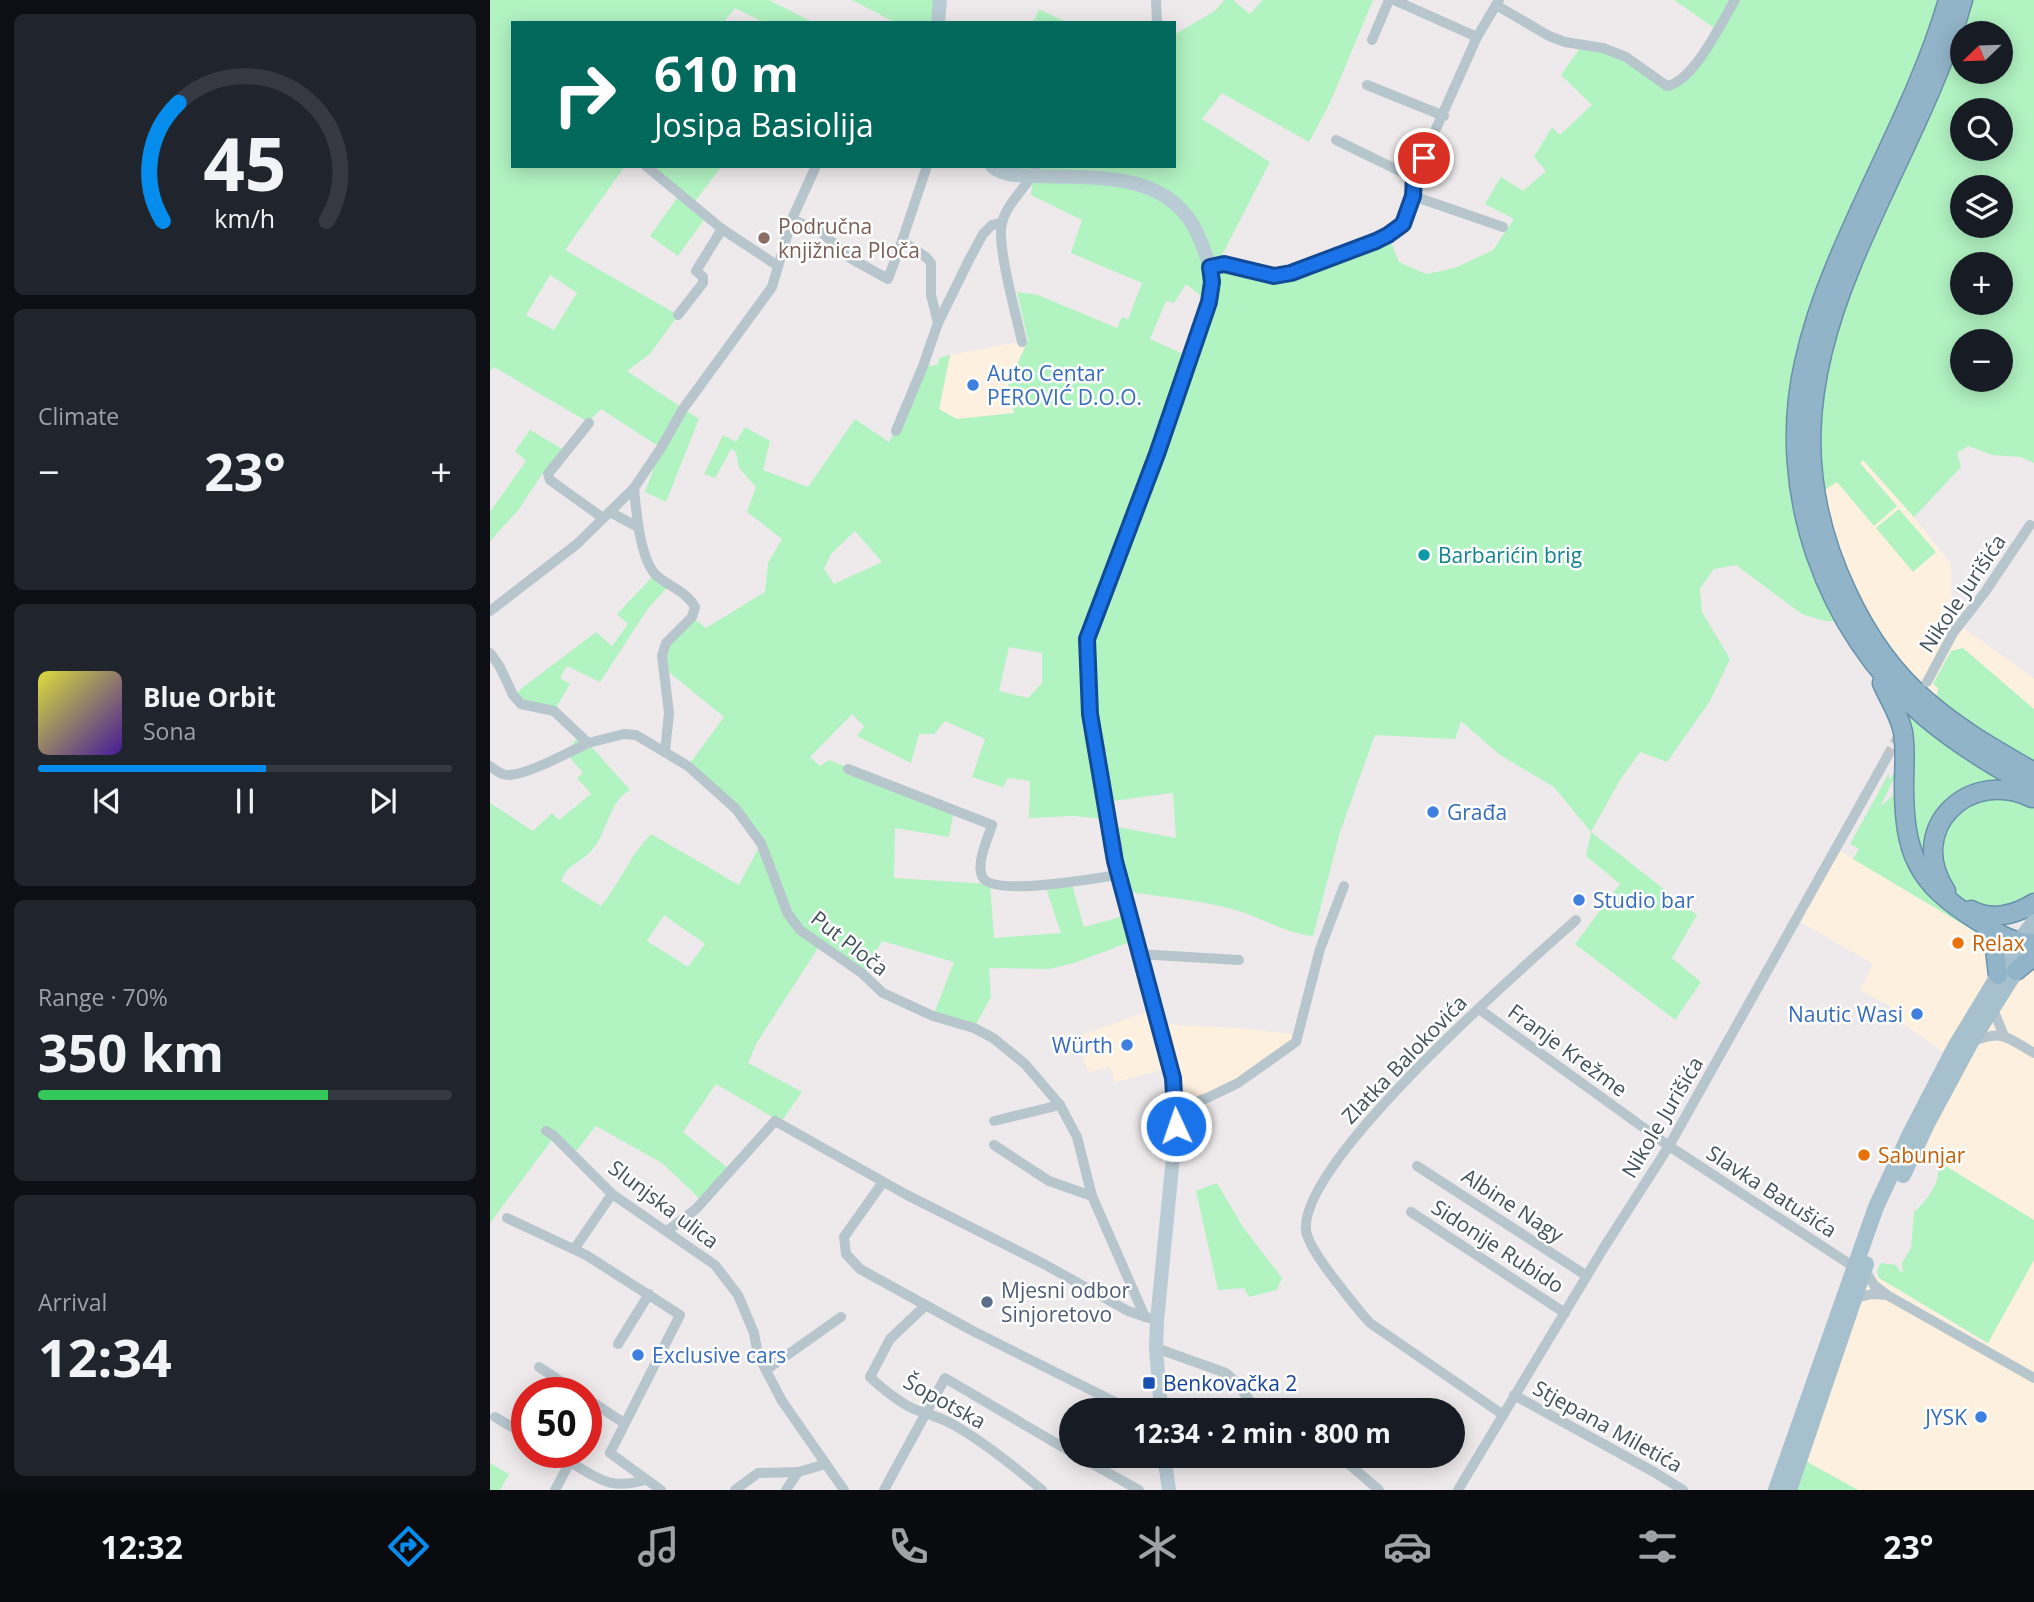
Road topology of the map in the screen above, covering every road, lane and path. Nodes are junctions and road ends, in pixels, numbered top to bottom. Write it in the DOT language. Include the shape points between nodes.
graph roads {
  1 [pos="940,0"];
  2 [pos="1156,0"];
  3 [pos="1389,0"];
  4 [pos="1735,0"];
  5 [pos="1948,0"];
  6 [pos="1963,0"];
  7 [pos="1399,1"];
  8 [pos="1498,2"];
  9 [pos="938,21"];
  10 [pos="1157,21"];
  11 [pos="1477,37"];
  12 [pos="1372,40"];
  13 [pos="1367,85"];
  14 [pos="1444,116"];
  15 [pos="1336,140"];
  16 [pos="648,168"];
  17 [pos="815,168"];
  18 [pos="926,168"];
  19 [pos="996,168"];
  20 [pos="1034,171"];
  21 [pos="1414,178"];
  22 [pos="1413,196"];
  23 [pos="792,219"];
  24 [pos="1002,223"];
  25 [pos="1503,227"];
  26 [pos="722,229"];
  27 [pos="902,241"];
  28 [pos="778,266"];
  29 [pos="1210,267"];
  30 [pos="678,315"];
  31 [pos="938,323"];
  32 [pos="1022,342"];
  33 [pos="589,423"];
  34 [pos="896,430"];
  35 [pos="634,488"];
  36 [pos="606,515"];
  37 [pos="2030,525"];
  38 [pos="638,527"];
  39 [pos="490,611"];
  40 [pos="490,653"];
  41 [pos="1876,667"];
  42 [pos="1927,682"];
  43 [pos="587,743"];
  44 [pos="665,752"];
  45 [pos="1887,757"];
  46 [pos="490,765"];
  47 [pos="848,769"];
  48 [pos="2034,772"];
  49 [pos="2034,789"];
  50 [pos="2034,799"];
  51 [pos="1118,875"];
  52 [pos="1344,886"];
  53 [pos="2034,903"];
  54 [pos="1576,920"];
  55 [pos="2034,922"];
  56 [pos="1984,924"];
  57 [pos="2029,942"];
  58 [pos="1138,954"];
  59 [pos="2034,956"];
  60 [pos="1239,960"];
  61 [pos="2007,973"];
  62 [pos="1479,1009"];
  63 [pos="1993,1009"];
  64 [pos="2004,1036"];
  65 [pos="1971,1042"];
  66 [pos="2034,1053"];
  67 [pos="1060,1105"];
  68 [pos="1176,1109"];
  69 [pos="994,1121"];
  70 [pos="545,1131"];
  71 [pos="993,1145"];
  72 [pos="1669,1146"];
  73 [pos="1417,1166"];
  74 [pos="883,1182"];
  75 [pos="612,1194"];
  76 [pos="1092,1196"];
  77 [pos="1411,1212"];
  78 [pos="508,1217"];
  79 [pos="667,1231"];
  80 [pos="575,1248"];
  81 [pos="1859,1268"];
  82 [pos="1587,1276"];
  83 [pos="649,1294"];
  84 [pos="1887,1295"];
  85 [pos="1856,1298"];
  86 [pos="926,1305"];
  87 [pos="1565,1313"];
  88 [pos="841,1317"];
  89 [pos="1151,1319"];
  90 [pos="618,1344"];
  91 [pos="1156,1348"];
  92 [pos="539,1367"];
  93 [pos="766,1370"];
  94 [pos="554,1377"];
  95 [pos="2034,1378"];
  96 [pos="1514,1395"];
  97 [pos="1107,1398"];
  98 [pos="1160,1398"];
  99 [pos="1248,1398"];
  100 [pos="602,1409"];
  101 [pos="926,1412"];
  102 [pos="1502,1414"];
  103 [pos="495,1417"];
  104 [pos="624,1423"];
  105 [pos="511,1426"];
  106 [pos="1059,1445"];
  107 [pos="826,1464"];
  108 [pos="567,1468"];
  109 [pos="581,1468"];
  110 [pos="1100,1468"];
  111 [pos="1166,1468"];
  112 [pos="1354,1468"];
  113 [pos="798,1472"];
  114 [pos="645,1480"];
  115 [pos="555,1490"];
  116 [pos="661,1490"];
  117 [pos="735,1490"];
  118 [pos="786,1490"];
  119 [pos="844,1490"];
  120 [pos="884,1490"];
  121 [pos="1042,1490"];
  122 [pos="1139,1490"];
  123 [pos="1169,1490"];
  124 [pos="1379,1490"];
  125 [pos="1458,1490"];
  126 [pos="1683,1490"];
  127 [pos="1776,1490"];
  128 [pos="1789,1490"];
  1 -- 9 [label="main road"];
  2 -- 10 [label="street"];
  3 -- 12 [label="street"];
  4 -- 8 [label="street" via="1702,56 1674,85 1667,86 1626,57 1549,36"];
  5 -- 41 [label="highway" via="1928,61 1818,311 1799,400 1799,486 1816,557 1839,610"];
  6 -- 48 [label="highway" via="1930,93 1831,317 1812,410 1814,493 1828,545 1852,604 1898,672 1928,702 1975,737"];
  7 -- 11 [label="street"];
  8 -- 11 [label="street"];
  11 -- 14 [label="street"];
  13 -- 14 [label="street"];
  14 -- 21 [label="street"];
  15 -- 21 [label="street"];
  16 -- 26 [label="street"];
  17 -- 23 [label="street"];
  18 -- 27 [label="street"];
  19 -- 20 [label="main road" via="1011,175"];
  20 -- 24 [label="street"];
  20 -- 29 [label="main road" via="1123,179 1149,187 1171,201 1194,226"];
  21 -- 22 [label="street"];
  22 -- 25 [label="street"];
  22 -- 29 [label="street" via="1403,224 1388,235 1291,273 1274,276 1224,264"];
  23 -- 27 [label="street" via="822,233 850,258 888,279"];
  23 -- 28 [label="street"];
  24 -- 31 [label="street" via="992,225 984,234"];
  24 -- 32 [label="street" via="1005,262"];
  26 -- 28 [label="street"];
  26 -- 30 [label="street" via="696,271 703,283"];
  27 -- 31 [label="street" via="931,264 931,295"];
  28 -- 35 [label="street" via="772,288 683,410"];
  29 -- 51 [label="main road" via="1209,302 1087,639 1090,714"];
  31 -- 34 [label="street"];
  33 -- 36 [label="street" via="548,474 550,480"];
  35 -- 36 [label="street"];
  35 -- 38 [label="street"];
  36 -- 38 [label="street"];
  36 -- 39 [label="street" via="577,544"];
  37 -- 42 [label="street, Nikole Jurišića" via="1953,633"];
  38 -- 44 [label="street" via="655,574 695,607 692,617 666,643 662,656 669,713"];
  40 -- 43 [label="street" via="521,704 554,711"];
  41 -- 49 [label="highway" via="1968,751"];
  41 -- 56 [label="highway" via="1903,733 1905,819 1913,856 1941,896"];
  43 -- 44 [label="street, Put Ploča" via="624,734"];
  43 -- 46 [label="street, Put Ploča" via="509,776"];
  44 -- 67 [label="street, Put Ploča" via="688,765 736,809 761,843 788,914 800,930 883,993 993,1038 1025,1064"];
  45 -- 72 [label="street, Nikole Jurišića"];
  47 -- 51 [label="street" via="992,825 980,867 990,884 1035,885"];
  50 -- 53 [label="highway" via="2008,789 1968,796 1941,820 1934,863 1948,894 1975,912 2001,916"];
  51 -- 58 [label="main road"];
  52 -- 68 [label="street" via="1320,949 1296,1042 1238,1083"];
  54 -- 62 [label="street, Zlatka Balokovića"];
  55 -- 57 [label="main road"];
  56 -- 57 [label="highway"];
  56 -- 61 [label="highway"];
  57 -- 61 [label="main road"];
  58 -- 60 [label="street"];
  58 -- 68 [label="main road" via="1173,1078"];
  59 -- 61 [label="highway"];
  61 -- 63 [label="main road"];
  61 -- 81 [label="main road" via="1955,1046 1910,1134 1876,1207"];
  62 -- 72 [label="street, Franje Krežme"];
  62 -- 102 [label="street, Zlatka Balokovića" via="1402,1083 1353,1140 1317,1192 1306,1230 1310,1244 1370,1323"];
  63 -- 64 [label="street"];
  63 -- 65 [label="main road"];
  64 -- 65 [label="street"];
  64 -- 66 [label="street"];
  65 -- 81 [label="main road"];
  67 -- 69 [label="street"];
  67 -- 76 [label="street, Put Ploča" via="1077,1137"];
  68 -- 89 [label="main road"];
  70 -- 75 [label="street, Slunjska ulica"];
  71 -- 76 [label="street" via="1049,1181"];
  72 -- 81 [label="street, Slavka Batušića"];
  72 -- 82 [label="street, Nikole Jurišića"];
  73 -- 82 [label="street, Albine Nagy"];
  74 -- 79 [label="street" via="775,1121 696,1209"];
  74 -- 86 [label="street" via="844,1237 846,1254 860,1269"];
  74 -- 89 [label="street"];
  75 -- 79 [label="street, Slunjska ulica"];
  75 -- 80 [label="street"];
  76 -- 89 [label="street, Put Ploča"];
  77 -- 87 [label="street, Sidonije Rubido"];
  78 -- 80 [label="street"];
  79 -- 93 [label="street, Slunjska ulica" via="715,1265 738,1295"];
  80 -- 83 [label="street"];
  81 -- 84 [label="street, Slavka Batušića"];
  81 -- 85 [label="main road"];
  81 -- 127 [label="main road"];
  82 -- 87 [label="street, Nikole Jurišića"];
  83 -- 90 [label="street"];
  83 -- 104 [label="street" via="680,1315"];
  84 -- 85 [label="street"];
  84 -- 95 [label="street, Slavka Batušića"];
  85 -- 128 [label="main road"];
  86 -- 97 [label="street"];
  86 -- 101 [label="street, Šopotska" via="890,1339 870,1377"];
  87 -- 96 [label="street, Nikole Jurišića"];
  88 -- 93 [label="street"];
  89 -- 91 [label="main road"];
  91 -- 98 [label="main road"];
  91 -- 99 [label="street" via="1226,1373"];
  92 -- 94 [label="street"];
  93 -- 107 [label="street, Slunjska ulica"];
  96 -- 102 [label="street, Nikole Jurišića"];
  96 -- 126 [label="street, Stjepana Miletića"];
  100 -- 104 [label="street"];
  101 -- 106 [label="street" via="945,1378"];
  101 -- 120 [label="street"];
  101 -- 121 [label="street, Šopotska" via="960,1428"];
  102 -- 125 [label="street, Nikole Jurišića"];
  103 -- 105 [label="street"];
  104 -- 114 [label="street" via="610,1453"];
  107 -- 113 [label="street"];
  107 -- 119 [label="street, Slunjska ulica"];
  108 -- 115 [label="street"];
  109 -- 114 [label="street" via="611,1485"];
  110 -- 122 [label="street"];
  111 -- 123 [label="main road"];
  112 -- 124 [label="street"];
  113 -- 117 [label="street" via="758,1473"];
  113 -- 118 [label="street"];
  114 -- 116 [label="street"];
}
